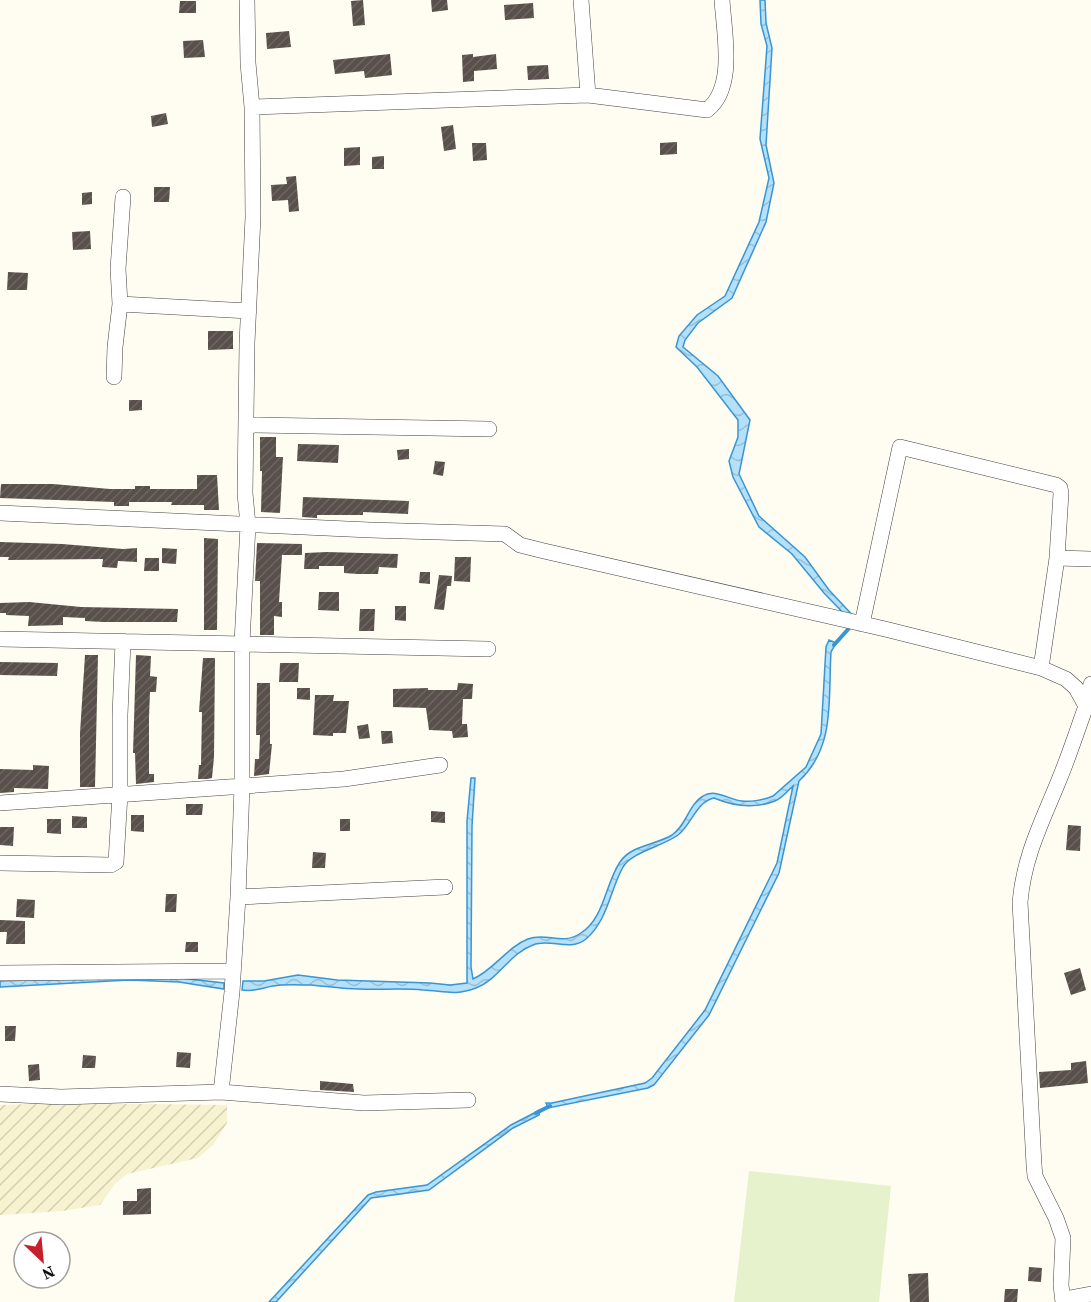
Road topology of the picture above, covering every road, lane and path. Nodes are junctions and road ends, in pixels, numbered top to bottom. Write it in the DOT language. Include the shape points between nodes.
graph roads {
  1 [pos="247,0"];
  2 [pos="581,0"];
  3 [pos="722,0"];
  4 [pos="588,95"];
  5 [pos="252,107"];
  6 [pos="123,197"];
  7 [pos="120,304"];
  8 [pos="249,311"];
  9 [pos="114,377"];
  10 [pos="247,425"];
  11 [pos="489,429"];
  12 [pos="0,513"];
  13 [pos="248,525"];
  14 [pos="1057,558"];
  15 [pos="1091,559"];
  16 [pos="857,623"];
  17 [pos="0,639"];
  18 [pos="123,641"];
  19 [pos="242,644"];
  20 [pos="488,649"];
  21 [pos="1041,668"];
  22 [pos="1091,684"];
  23 [pos="1089,707"];
  24 [pos="440,765"];
  25 [pos="242,786"];
  26 [pos="120,794"];
  27 [pos="0,803"];
  28 [pos="0,863"];
  29 [pos="446,886"];
  30 [pos="238,897"];
  31 [pos="0,973"];
  32 [pos="233,981"];
  33 [pos="221,1092"];
  34 [pos="0,1094"];
  35 [pos="468,1100"];
  36 [pos="1091,1294"];
  37 [pos="1064,1300"];
  1 -- 5 [label="street"];
  2 -- 4 [label="street"];
  3 -- 4 [label="street" via="726,64 722,92 707,110"];
  4 -- 5 [label="street"];
  5 -- 8 [label="street"];
  6 -- 7 [label="street"];
  7 -- 8 [label="street"];
  7 -- 9 [label="street"];
  8 -- 10 [label="street"];
  10 -- 11 [label="street"];
  10 -- 13 [label="street"];
  12 -- 13 [label="street"];
  13 -- 16 [label="street" via="505,534 520,545"];
  13 -- 19 [label="street"];
  14 -- 15 [label="street"];
  14 -- 16 [label="street" via="1061,493 1056,485 900,447"];
  14 -- 21 [label="street"];
  16 -- 21 [label="street"];
  17 -- 18 [label="street"];
  18 -- 19 [label="street"];
  18 -- 26 [label="street"];
  19 -- 20 [label="street"];
  19 -- 25 [label="street"];
  21 -- 23 [label="street" via="1066,679"];
  22 -- 23 [label="street"];
  23 -- 37 [label="street" via="1027,859 1020,902 1035,1176 1063,1238"];
  24 -- 25 [label="street" via="344,779"];
  25 -- 26 [label="street"];
  25 -- 30 [label="street"];
  26 -- 27 [label="street"];
  26 -- 28 [label="street" via="118,855 111,865"];
  29 -- 30 [label="street"];
  30 -- 32 [label="street"];
  31 -- 32 [label="street"];
  32 -- 33 [label="street"];
  33 -- 34 [label="street" via="61,1097"];
  33 -- 35 [label="street" via="364,1103"];
  36 -- 37 [label="street"];
}
